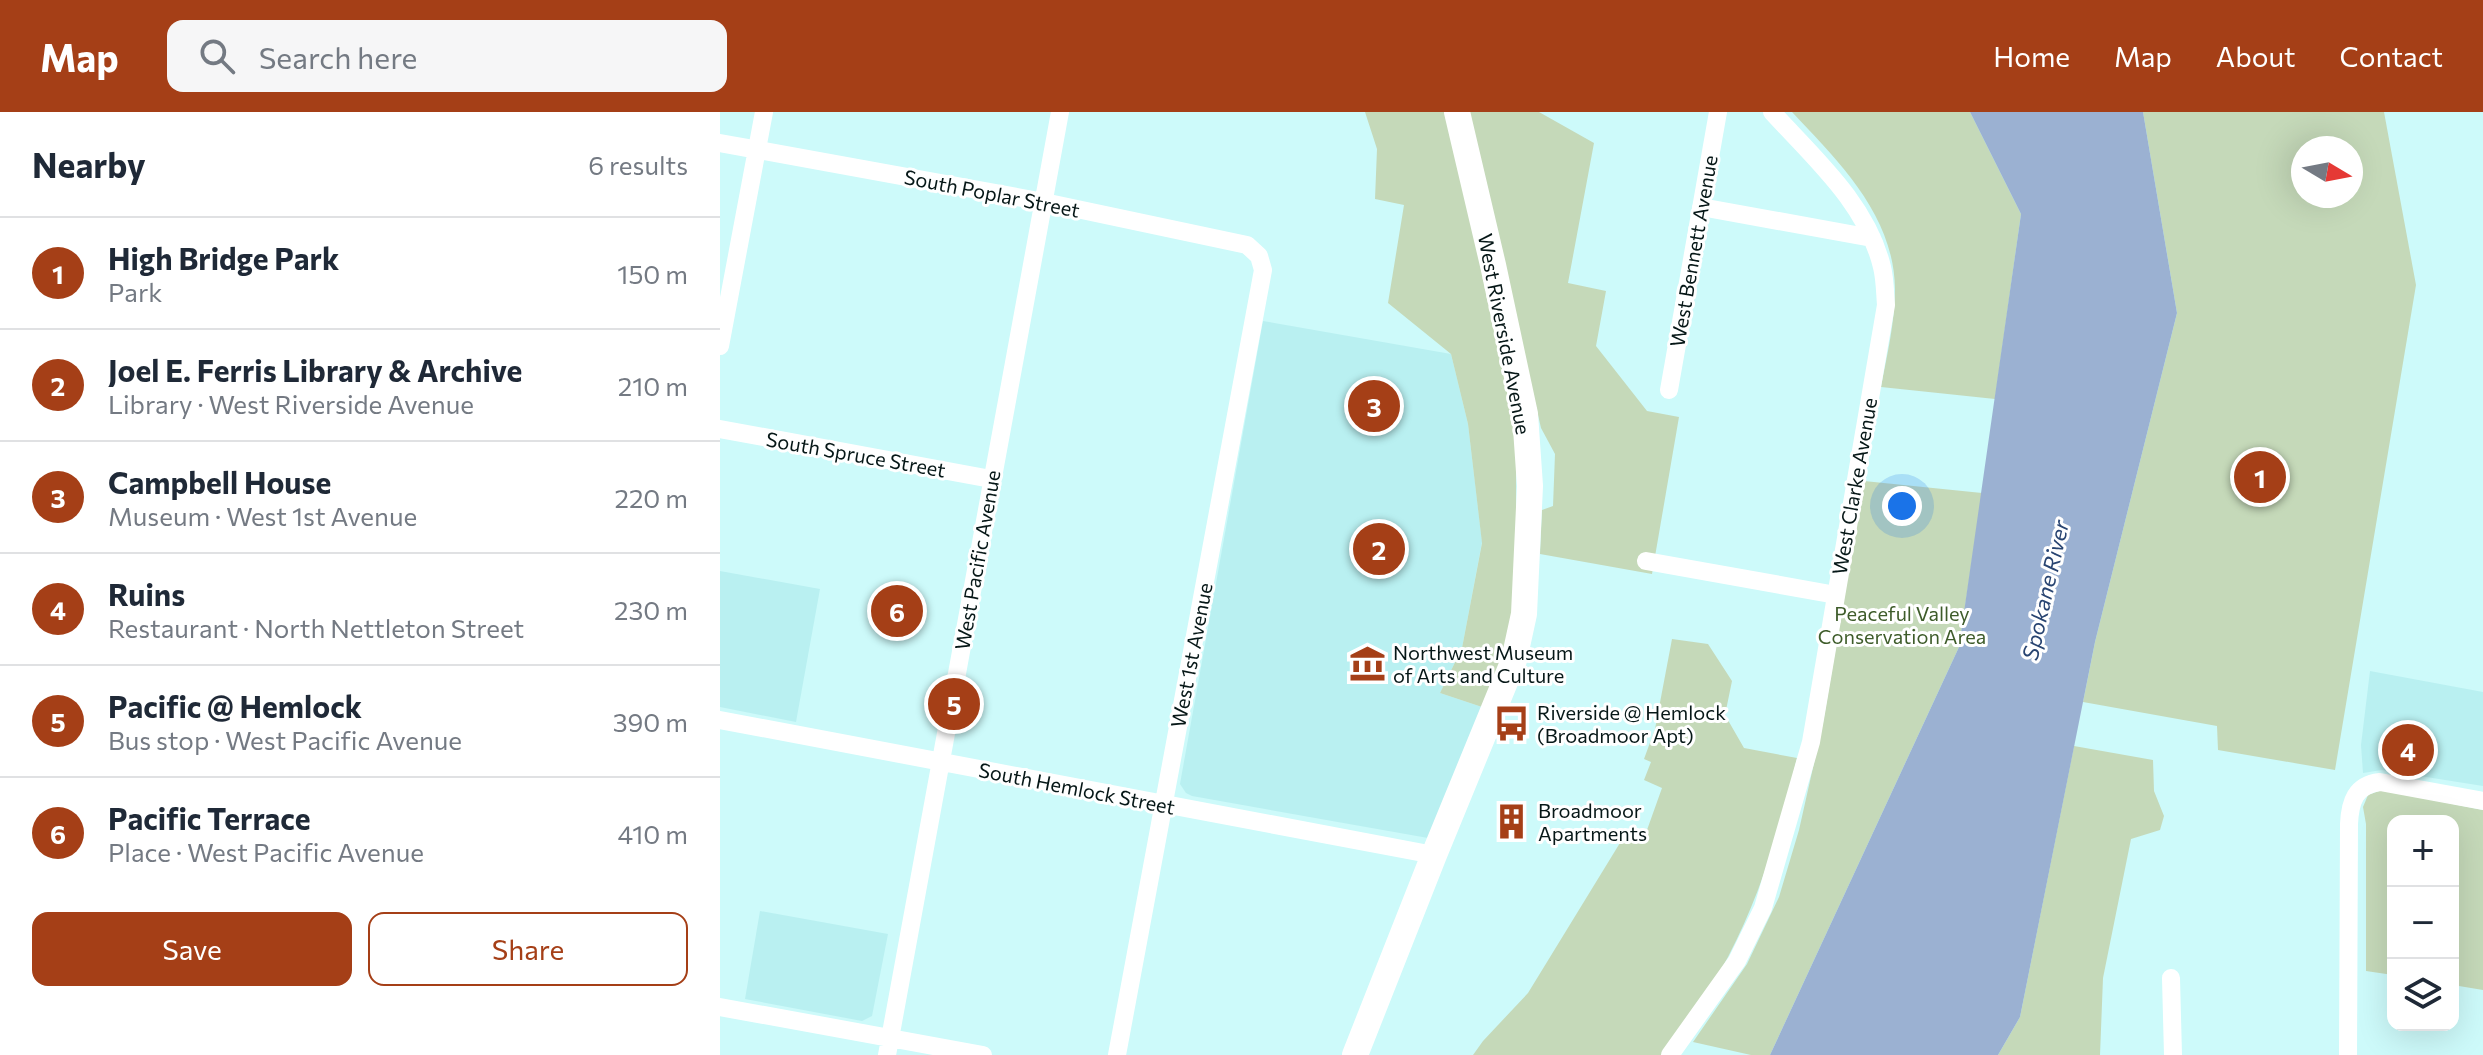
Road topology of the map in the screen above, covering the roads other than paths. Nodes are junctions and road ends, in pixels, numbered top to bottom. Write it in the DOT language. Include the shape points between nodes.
graph roads {
  1 [pos="764,112"];
  2 [pos="1060,112"];
  3 [pos="1457,112"];
  4 [pos="1718,112"];
  5 [pos="1772,112"];
  6 [pos="720,143"];
  7 [pos="757,149"];
  8 [pos="1044,202"];
  9 [pos="1701,207"];
  10 [pos="1872,238"];
  11 [pos="1259,256"];
  12 [pos="720,346"];
  13 [pos="1669,390"];
  14 [pos="720,429"];
  15 [pos="991,479"];
  16 [pos="1646,561"];
  17 [pos="1836,595"];
  18 [pos="720,720"];
  19 [pos="939,762"];
  20 [pos="2483,801"];
  21 [pos="1164,804"];
  22 [pos="1434,855"];
  23 [pos="2171,978"];
  24 [pos="720,1007"];
  25 [pos="888,1046"];
  26 [pos="983,1055"];
  27 [pos="1117,1055"];
  28 [pos="1355,1055"];
  29 [pos="1670,1055"];
  30 [pos="2173,1055"];
  31 [pos="2348,1055"];
  1 -- 7 [label="street"];
  2 -- 8 [label="street, West Pacific Avenue"];
  3 -- 22 [label="main road, West Riverside Avenue" via="1525,414 1530,486 1524,614 1514,660"];
  4 -- 9 [label="street, West Bennett Avenue"];
  5 -- 10 [label="street, West Clarke Avenue" via="1851,199"];
  6 -- 7 [label="street, South Poplar Street"];
  7 -- 8 [label="street, South Poplar Street"];
  7 -- 12 [label="street"];
  8 -- 11 [label="street, South Poplar Street" via="1247,245"];
  8 -- 15 [label="street, West Pacific Avenue"];
  9 -- 10 [label="street"];
  9 -- 13 [label="street, West Bennett Avenue"];
  10 -- 17 [label="street, West Clarke Avenue" via="1883,268 1886,305"];
  11 -- 21 [label="street, West 1st Avenue" via="1263,270"];
  14 -- 15 [label="street, South Spruce Street"];
  15 -- 19 [label="street, West Pacific Avenue"];
  16 -- 17 [label="street"];
  17 -- 29 [label="street, West Clarke Avenue" via="1811,742 1763,908 1737,961"];
  18 -- 19 [label="street, South Hemlock Street"];
  19 -- 21 [label="street, South Hemlock Street"];
  19 -- 25 [label="street, West Pacific Avenue"];
  20 -- 31 [label="street" via="2384,783 2364,787 2351,802"];
  21 -- 22 [label="street, South Hemlock Street"];
  21 -- 27 [label="street, West 1st Avenue"];
  22 -- 28 [label="main road, West Riverside Avenue"];
  23 -- 30 [label="street"];
  24 -- 25 [label="street"];
  25 -- 26 [label="street"];
}
